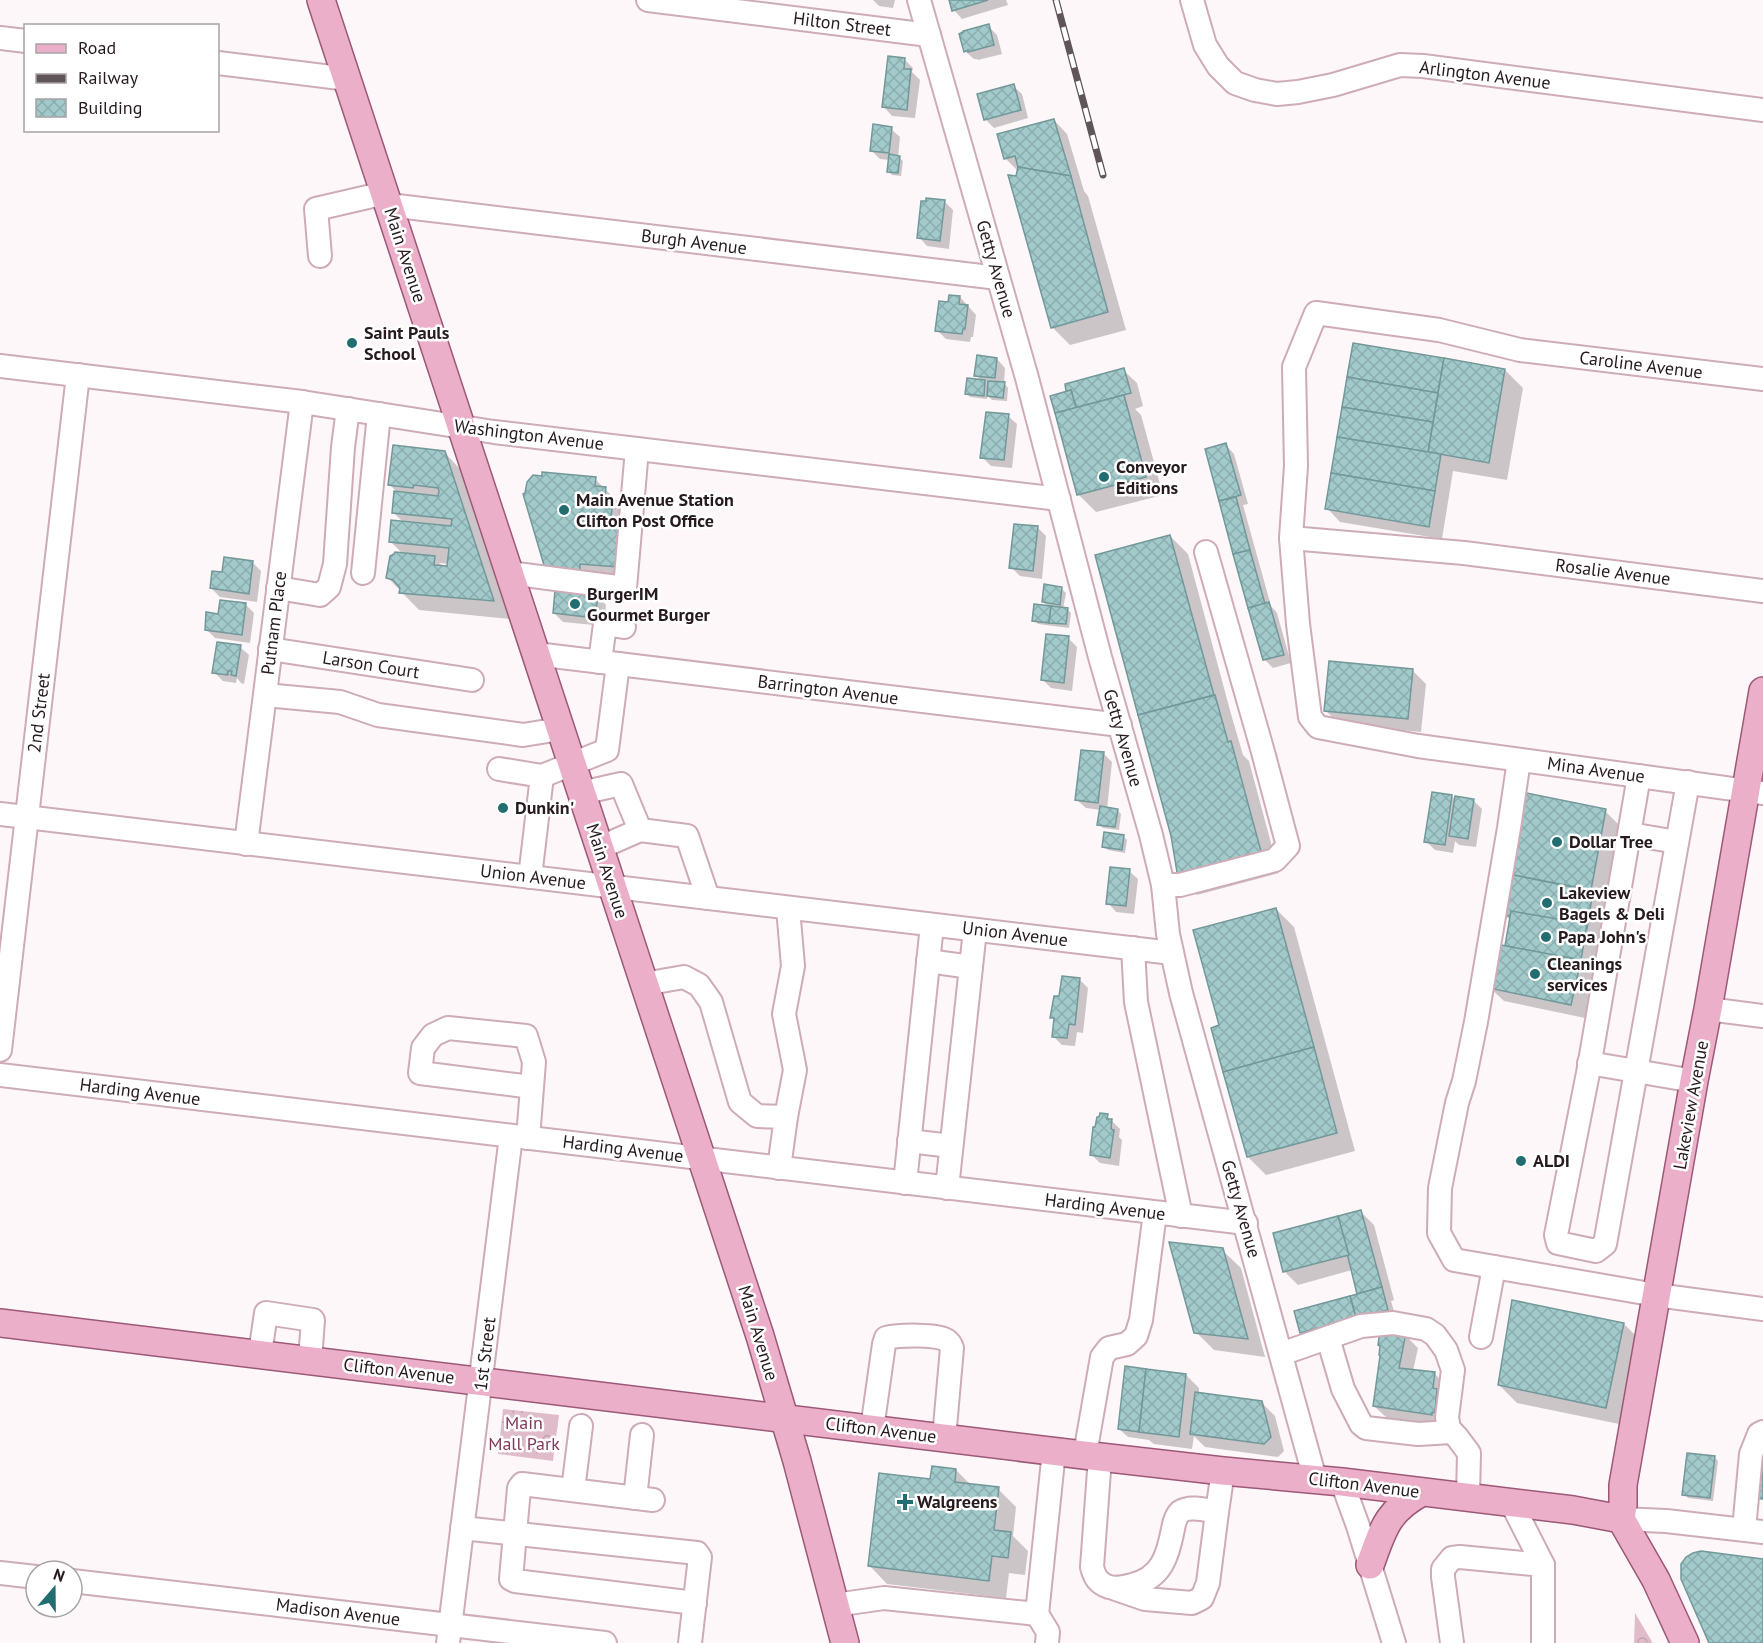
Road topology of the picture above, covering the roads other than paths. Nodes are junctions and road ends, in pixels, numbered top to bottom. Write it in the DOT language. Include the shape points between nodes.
graph roads {
  1 [pos="321,0"];
  2 [pos="648,0"];
  3 [pos="919,0"];
  4 [pos="1192,0"];
  5 [pos="929,35"];
  6 [pos="0,38"];
  7 [pos="24,41"];
  8 [pos="219,63"];
  9 [pos="348,79"];
  10 [pos="1763,110"];
  11 [pos="387,199"];
  12 [pos="320,256"];
  13 [pos="998,278"];
  14 [pos="0,366"];
  15 [pos="78,375"];
  16 [pos="1763,379"];
  17 [pos="302,402"];
  18 [pos="348,409"];
  19 [pos="379,414"];
  20 [pos="461,427"];
  21 [pos="637,449"];
  22 [pos="1059,499"];
  23 [pos="1291,538"];
  24 [pos="1206,552"];
  25 [pos="363,573"];
  26 [pos="509,573"];
  27 [pos="278,588"];
  28 [pos="1763,591"];
  29 [pos="624,627"];
  30 [pos="270,649"];
  31 [pos="536,654"];
  32 [pos="609,663"];
  33 [pos="472,680"];
  34 [pos="1763,691"];
  35 [pos="265,695"];
  36 [pos="1120,725"];
  37 [pos="560,729"];
  38 [pos="1519,760"];
  39 [pos="572,764"];
  40 [pos="499,769"];
  41 [pos="542,776"];
  42 [pos="1639,776"];
  43 [pos="1688,782"];
  44 [pos="1754,791"];
  45 [pos="581,793"];
  46 [pos="0,814"];
  47 [pos="27,818"];
  48 [pos="640,830"];
  49 [pos="1630,834"];
  50 [pos="1677,842"];
  51 [pos="246,844"];
  52 [pos="599,848"];
  53 [pos="530,877"];
  54 [pos="1163,885"];
  55 [pos="612,887"];
  56 [pos="708,898"];
  57 [pos="788,908"];
  58 [pos="932,925"];
  59 [pos="975,930"];
  60 [pos="1133,948"];
  61 [pos="1172,953"];
  62 [pos="928,961"];
  63 [pos="971,967"];
  64 [pos="644,984"];
  65 [pos="1708,1009"];
  66 [pos="1763,1016"];
  67 [pos="0,1050"];
  68 [pos="1589,1063"];
  69 [pos="1637,1071"];
  70 [pos="0,1075"];
  71 [pos="1694,1081"];
  72 [pos="532,1087"];
  73 [pos="786,1118"];
  74 [pos="520,1137"];
  75 [pos="909,1141"];
  76 [pos="951,1146"];
  77 [pos="702,1158"];
  78 [pos="779,1168"];
  79 [pos="905,1183"];
  80 [pos="947,1188"];
  81 [pos="1155,1213"];
  82 [pos="1181,1216"];
  83 [pos="1246,1223"];
  84 [pos="1494,1267"];
  85 [pos="1656,1295"];
  86 [pos="1763,1309"];
  87 [pos="0,1323"];
  88 [pos="1481,1337"];
  89 [pos="1328,1338"];
  90 [pos="260,1354"];
  91 [pos="1281,1354"];
  92 [pos="310,1360"];
  93 [pos="481,1381"];
  94 [pos="784,1419"];
  95 [pos="581,1426"];
  96 [pos="872,1429"];
  97 [pos="1452,1432"];
  98 [pos="1763,1432"];
  99 [pos="642,1435"];
  100 [pos="944,1438"];
  101 [pos="1053,1451"];
  102 [pos="1092,1455"];
  103 [pos="1223,1471"];
  104 [pos="1315,1479"];
  105 [pos="1342,1482"];
  106 [pos="573,1490"];
  107 [pos="1422,1492"];
  108 [pos="1468,1497"];
  109 [pos="1511,1502"];
  110 [pos="1217,1512"];
  111 [pos="1621,1519"];
  112 [pos="462,1528"];
  113 [pos="1754,1530"];
  114 [pos="514,1534"];
  115 [pos="1370,1564"];
  116 [pos="1543,1565"];
  117 [pos="0,1573"];
  118 [pos="24,1576"];
  119 [pos="84,1583"];
  120 [pos="1116,1589"];
  121 [pos="695,1603"];
  122 [pos="835,1605"];
  123 [pos="1036,1614"];
  124 [pos="449,1634"];
  125 [pos="605,1643"];
  126 [pos="690,1643"];
  127 [pos="845,1643"];
  128 [pos="1047,1643"];
  129 [pos="1394,1643"];
  130 [pos="1452,1643"];
  131 [pos="1543,1643"];
  132 [pos="1685,1643"];
  1 -- 9 [label="main road, Main Avenue"];
  2 -- 5 [label="street, Hilton Street"];
  3 -- 5 [label="street, Getty Avenue"];
  4 -- 10 [label="street, Arlington Avenue" via="1205,45 1218,66 1235,83 1255,90 1298,92 1400,65"];
  5 -- 13 [label="street, Getty Avenue"];
  6 -- 7 [label="street"];
  8 -- 9 [label="street"];
  9 -- 11 [label="main road, Main Avenue"];
  11 -- 12 [label="street, Burgh Avenue" via="316,209"];
  11 -- 13 [label="street, Burgh Avenue"];
  11 -- 20 [label="main road, Main Avenue"];
  13 -- 22 [label="street, Getty Avenue"];
  14 -- 15 [label="street, Washington Avenue"];
  15 -- 17 [label="street, Washington Avenue"];
  15 -- 47 [label="street, 2nd Street"];
  16 -- 23 [label="street, Caroline Avenue" via="1520,350 1439,330 1316,313 1294,367 1296,466"];
  17 -- 18 [label="street, Washington Avenue"];
  17 -- 27 [label="street, Putnam Place"];
  18 -- 19 [label="street, Washington Avenue"];
  18 -- 27 [label="street" via="335,564 329,587 320,595"];
  19 -- 20 [label="street, Washington Avenue"];
  19 -- 25 [label="street"];
  20 -- 21 [label="street, Washington Avenue"];
  20 -- 26 [label="main road, Main Avenue"];
  21 -- 22 [label="street, Washington Avenue"];
  21 -- 26 [label="street" via="625,588"];
  22 -- 36 [label="street, Getty Avenue"];
  23 -- 28 [label="street, Rosalie Avenue" via="1464,553"];
  23 -- 38 [label="street, Mina Avenue" via="1310,717 1318,727"];
  24 -- 54 [label="street" via="1288,846 1275,860 1180,885"];
  26 -- 31 [label="main road, Main Avenue"];
  27 -- 30 [label="street, Putnam Place"];
  29 -- 32 [label="street" via="604,624"];
  30 -- 33 [label="street, Larson Court"];
  30 -- 35 [label="street, Putnam Place"];
  31 -- 32 [label="street, Barrington Avenue"];
  31 -- 37 [label="main road, Main Avenue"];
  32 -- 36 [label="street, Barrington Avenue"];
  32 -- 39 [label="street" via="607,750"];
  34 -- 44 [label="main road, Lakeview Avenue"];
  35 -- 37 [label="street" via="340,702 378,715 523,735"];
  35 -- 51 [label="street, Putnam Place"];
  36 -- 54 [label="street, Getty Avenue"];
  37 -- 39 [label="main road, Main Avenue"];
  38 -- 42 [label="street, Mina Avenue"];
  38 -- 84 [label="street" via="1476,1022 1440,1188 1439,1233 1454,1260"];
  39 -- 41 [label="street"];
  39 -- 45 [label="main road, Main Avenue"];
  40 -- 41 [label="street"];
  41 -- 53 [label="street"];
  42 -- 43 [label="street, Mina Avenue"];
  42 -- 49 [label="street"];
  43 -- 44 [label="street, Mina Avenue"];
  43 -- 50 [label="street"];
  44 -- 65 [label="main road, Lakeview Avenue"];
  45 -- 48 [label="street" via="621,784"];
  45 -- 52 [label="main road, Main Avenue"];
  46 -- 47 [label="street, Union Avenue"];
  47 -- 51 [label="street, Union Avenue"];
  47 -- 67 [label="street, 2nd Street"];
  48 -- 52 [label="street"];
  48 -- 56 [label="street" via="687,836"];
  49 -- 50 [label="street"];
  49 -- 68 [label="street"];
  50 -- 69 [label="street"];
  51 -- 53 [label="street, Union Avenue"];
  52 -- 55 [label="main road, Main Avenue"];
  53 -- 55 [label="street, Union Avenue"];
  54 -- 61 [label="street, Getty Avenue"];
  55 -- 56 [label="street, Union Avenue"];
  55 -- 64 [label="main road, Main Avenue"];
  56 -- 57 [label="street, Union Avenue"];
  57 -- 58 [label="street, Union Avenue"];
  57 -- 73 [label="street" via="793,966 784,1014 795,1070"];
  58 -- 59 [label="street, Union Avenue"];
  58 -- 62 [label="street"];
  59 -- 60 [label="street, Union Avenue"];
  59 -- 63 [label="street"];
  60 -- 61 [label="street, Union Avenue"];
  60 -- 82 [label="street" via="1136,1002"];
  61 -- 83 [label="street, Getty Avenue"];
  62 -- 63 [label="street"];
  62 -- 75 [label="street"];
  63 -- 76 [label="street"];
  64 -- 73 [label="street" via="684,977 699,985 711,1002 740,1102 757,1116"];
  64 -- 77 [label="main road, Main Avenue"];
  65 -- 66 [label="street"];
  65 -- 71 [label="main road, Lakeview Avenue"];
  68 -- 69 [label="street"];
  68 -- 69 [label="street" via="1556,1235 1558,1244 1596,1251 1605,1244"];
  69 -- 71 [label="street"];
  70 -- 74 [label="street, Harding Avenue"];
  71 -- 85 [label="main road, Lakeview Avenue"];
  72 -- 72 [label="street, 1st Street" via="534,1062 526,1036 448,1028 433,1035 423,1048 420,1073"];
  72 -- 74 [label="street, 1st Street"];
  73 -- 78 [label="street"];
  74 -- 77 [label="street, Harding Avenue"];
  74 -- 93 [label="street, 1st Street"];
  75 -- 76 [label="street"];
  75 -- 79 [label="street"];
  76 -- 80 [label="street"];
  77 -- 78 [label="street, Harding Avenue"];
  77 -- 94 [label="main road, Main Avenue"];
  78 -- 79 [label="street, Harding Avenue"];
  79 -- 80 [label="street, Harding Avenue"];
  80 -- 81 [label="street, Harding Avenue"];
  81 -- 82 [label="street, Harding Avenue"];
  81 -- 102 [label="street" via="1136,1336 1127,1344 1109,1348 1102,1357"];
  82 -- 83 [label="street, Harding Avenue"];
  83 -- 91 [label="street, Getty Avenue"];
  84 -- 85 [label="street"];
  84 -- 88 [label="street"];
  85 -- 86 [label="street"];
  85 -- 111 [label="main road, Lakeview Avenue" via="1623,1485"];
  87 -- 90 [label="main road, Clifton Avenue"];
  89 -- 91 [label="street"];
  89 -- 97 [label="street" via="1343,1389 1366,1428 1418,1434"];
  89 -- 97 [label="street" via="1361,1326 1393,1323 1426,1329 1435,1335 1453,1370 1447,1417"];
  90 -- 92 [label="main road, Clifton Avenue"];
  90 -- 92 [label="street" via="266,1313 313,1320"];
  91 -- 104 [label="street, Getty Avenue"];
  92 -- 93 [label="main road, Clifton Avenue"];
  93 -- 94 [label="main road, Clifton Avenue"];
  93 -- 112 [label="street, 1st Street"];
  94 -- 96 [label="main road, Clifton Avenue"];
  94 -- 122 [label="main road, Main Avenue"];
  95 -- 106 [label="street"];
  96 -- 100 [label="main road, Clifton Avenue"];
  96 -- 100 [label="street" via="886,1338 941,1338 952,1348"];
  97 -- 108 [label="street" via="1468,1453"];
  98 -- 113 [label="street" via="1751,1454"];
  99 -- 106 [label="street" via="644,1499"];
  100 -- 101 [label="main road, Clifton Avenue"];
  101 -- 102 [label="main road, Clifton Avenue"];
  101 -- 123 [label="street"];
  102 -- 103 [label="main road, Clifton Avenue"];
  102 -- 120 [label="street" via="1092,1567 1096,1579"];
  103 -- 104 [label="main road, Clifton Avenue"];
  103 -- 110 [label="street"];
  104 -- 105 [label="main road, Clifton Avenue"];
  105 -- 107 [label="main road, Clifton Avenue"];
  105 -- 115 [label="street"];
  106 -- 114 [label="street" via="520,1485"];
  107 -- 108 [label="main road, Clifton Avenue"];
  107 -- 115 [label="main road" via="1398,1506 1382,1532"];
  108 -- 109 [label="main road, Clifton Avenue"];
  109 -- 111 [label="main road, Clifton Avenue"];
  109 -- 116 [label="street"];
  110 -- 120 [label="street" via="1188,1508 1179,1513 1168,1555 1157,1572 1143,1582"];
  110 -- 120 [label="street" via="1208,1583 1202,1598 1192,1602 1145,1599"];
  111 -- 113 [label="street, Clifton Avenue"];
  111 -- 132 [label="main road" via="1656,1580"];
  112 -- 114 [label="street"];
  112 -- 124 [label="street, 1st Street"];
  114 -- 121 [label="street" via="511,1576 515,1581"];
  114 -- 121 [label="street" via="697,1553"];
  115 -- 129 [label="street"];
  116 -- 130 [label="street" via="1452,1558 1443,1569"];
  116 -- 131 [label="street"];
  117 -- 118 [label="street"];
  119 -- 124 [label="street, Madison Avenue"];
  121 -- 126 [label="street"];
  122 -- 123 [label="street" via="884,1598"];
  122 -- 127 [label="main road, Main Avenue"];
  123 -- 128 [label="street" via="1048,1632"];
  124 -- 125 [label="street, Madison Avenue"];
}
